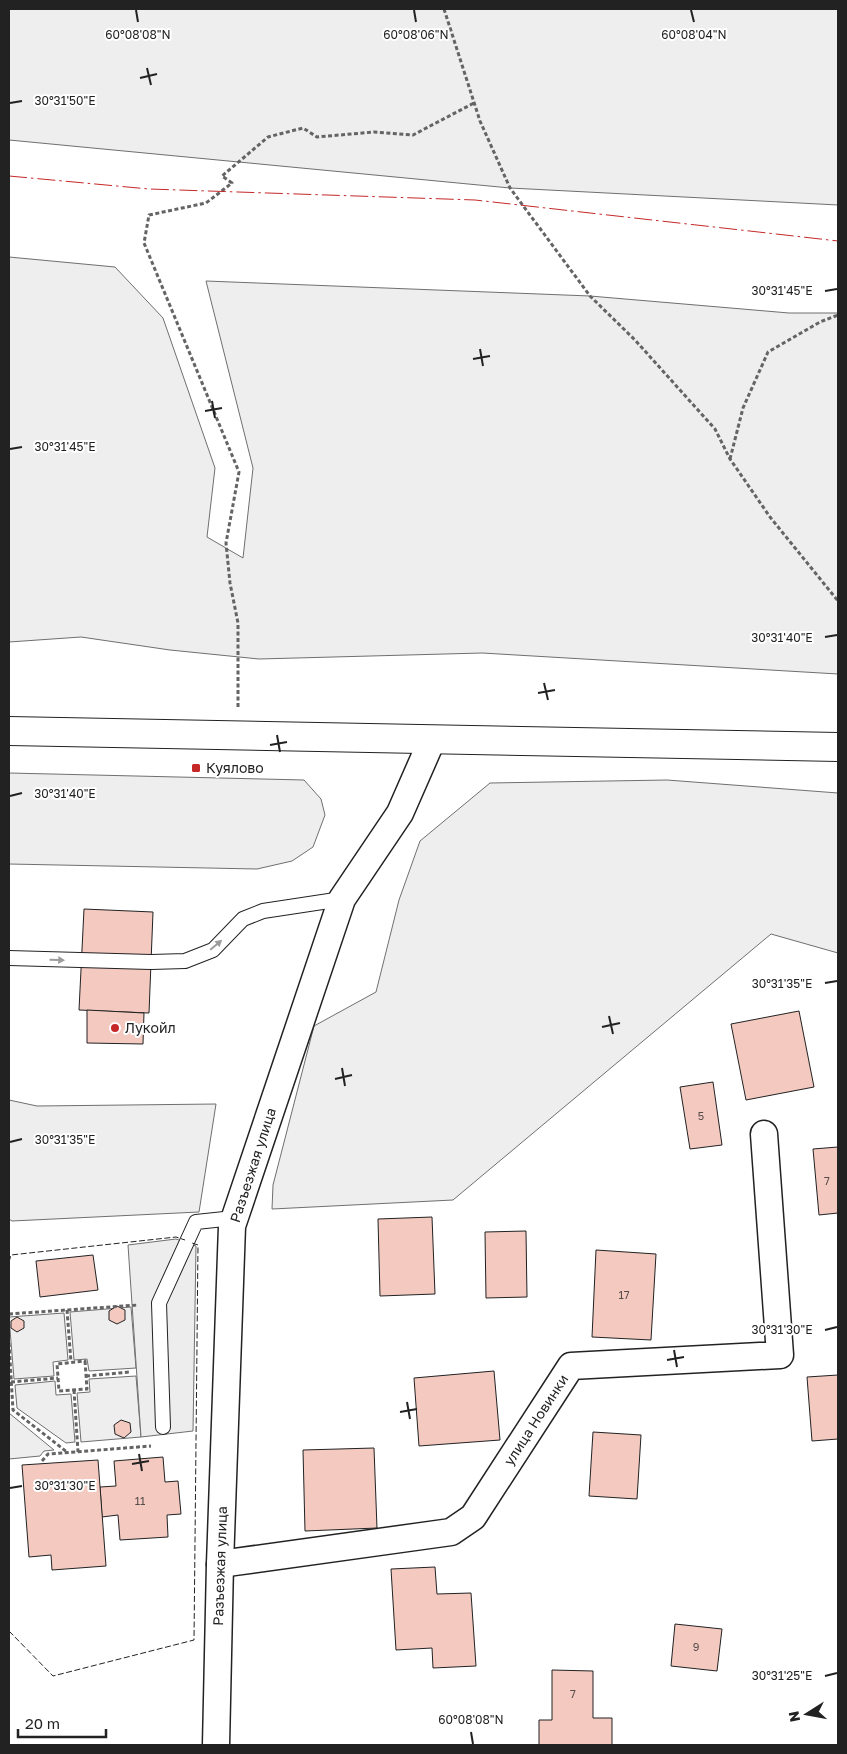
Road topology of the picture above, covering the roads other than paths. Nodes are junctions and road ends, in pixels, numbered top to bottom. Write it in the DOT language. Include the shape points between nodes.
graph roads {
  1 [pos="9,731"];
  2 [pos="432,740"];
  3 [pos="838,747"];
  4 [pos="342,899"];
  5 [pos="9,958"];
  6 [pos="764,1134"];
  7 [pos="234,1218"];
  8 [pos="163,1427"];
  9 [pos="220,1564"];
  10 [pos="216,1745"];
  1 -- 2 [label="main road"];
  2 -- 3 [label="main road"];
  2 -- 4 [label="street, Разъезжая улица" via="400,813"];
  5 -- 4 [label="lane, one-way" via="185,961 212,950 243,919 263,911"];
  4 -- 7 [label="street, Разъезжая улица"];
  6 -- 9 [label="street, улица Новинки" via="780,1355 571,1366 473,1517 451,1532"];
  7 -- 8 [label="lane" via="196,1222 159,1303"];
  7 -- 9 [label="street, Разъезжая улица"];
  9 -- 10 [label="street, Разъезжая улица"];
}
